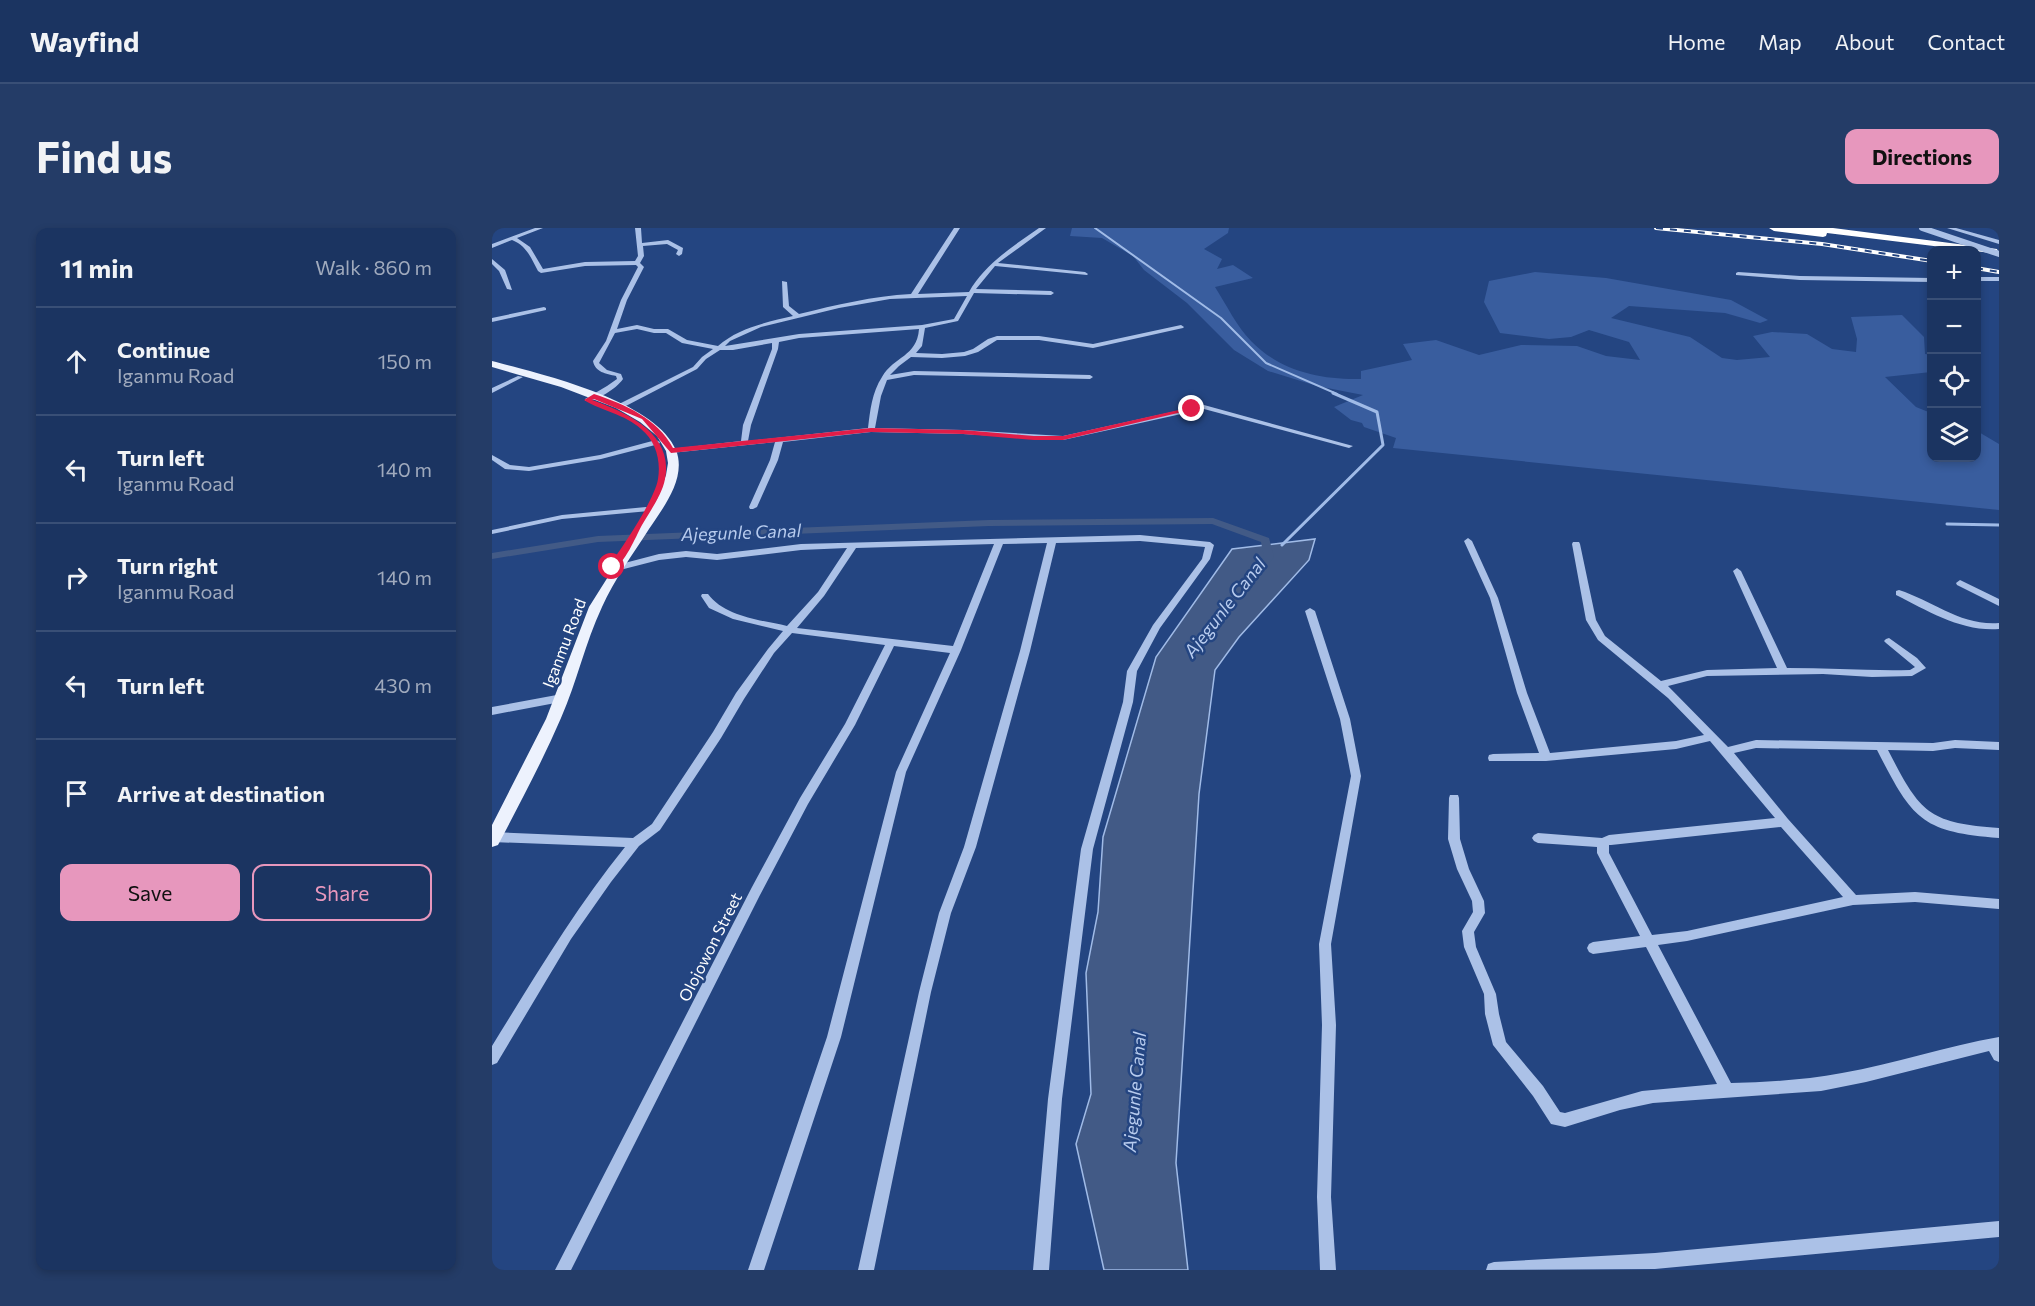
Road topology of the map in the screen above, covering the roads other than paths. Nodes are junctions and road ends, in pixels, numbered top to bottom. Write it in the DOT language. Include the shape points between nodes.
graph roads {
  1 [pos="540,228"];
  2 [pos="638,228"];
  3 [pos="957,228"];
  4 [pos="1043,228"];
  5 [pos="1774,228"];
  6 [pos="1812,228"];
  7 [pos="1922,228"];
  8 [pos="1950,228"];
  9 [pos="514,239"];
  10 [pos="1999,242"];
  11 [pos="641,245"];
  12 [pos="492,246"];
  13 [pos="1927,246"];
  14 [pos="679,254"];
  15 [pos="1981,254"];
  16 [pos="1999,255"];
  17 [pos="492,261"];
  18 [pos="638,263"];
  19 [pos="996,265"];
  20 [pos="1085,274"];
  21 [pos="1738,274"];
  22 [pos="1927,279"];
  23 [pos="1981,279"];
  24 [pos="1999,279"];
  25 [pos="784,282"];
  26 [pos="510,288"];
  27 [pos="970,292"];
  28 [pos="1051,293"];
  29 [pos="914,295"];
  30 [pos="544,309"];
  31 [pos="798,316"];
  32 [pos="492,320"];
  33 [pos="922,327"];
  34 [pos="1181,327"];
  35 [pos="611,332"];
  36 [pos="776,340"];
  37 [pos="719,348"];
  38 [pos="912,355"];
  39 [pos="492,364"];
  40 [pos="492,369"];
  41 [pos="520,377"];
  42 [pos="1090,377"];
  43 [pos="885,378"];
  44 [pos="492,390"];
  45 [pos="590,398"];
  46 [pos="622,406"];
  47 [pos="871,430"];
  48 [pos="780,441"];
  49 [pos="656,442"];
  50 [pos="744,443"];
  51 [pos="1349,446"];
  52 [pos="671,451"];
  53 [pos="494,461"];
  54 [pos="753,507"];
  55 [pos="646,514"];
  56 [pos="492,532"];
  57 [pos="1052,540"];
  58 [pos="1468,541"];
  59 [pos="999,543"];
  60 [pos="1576,544"];
  61 [pos="853,546"];
  62 [pos="623,559"];
  63 [pos="1737,571"];
  64 [pos="1960,583"];
  65 [pos="1899,593"];
  66 [pos="705,596"];
  67 [pos="1999,603"];
  68 [pos="1310,611"];
  69 [pos="1999,626"];
  70 [pos="790,630"];
  71 [pos="1889,641"];
  72 [pos="891,642"];
  73 [pos="956,650"];
  74 [pos="1783,671"];
  75 [pos="1660,685"];
  76 [pos="559,698"];
  77 [pos="492,711"];
  78 [pos="1712,737"];
  79 [pos="1880,745"];
  80 [pos="1999,746"];
  81 [pos="1726,751"];
  82 [pos="1546,757"];
  83 [pos="1493,758"];
  84 [pos="1454,798"];
  85 [pos="1784,822"];
  86 [pos="1999,833"];
  87 [pos="492,836"];
  88 [pos="1538,838"];
  89 [pos="635,843"];
  90 [pos="1603,843"];
  91 [pos="1853,900"];
  92 [pos="1999,904"];
  93 [pos="1650,941"];
  94 [pos="1593,948"];
  95 [pos="1997,1047"];
  96 [pos="492,1058"];
  97 [pos="1727,1089"];
  98 [pos="1999,1229"];
  99 [pos="1594,1267"];
  100 [pos="563,1270"];
  101 [pos="756,1270"];
  102 [pos="866,1270"];
  103 [pos="1041,1270"];
  104 [pos="1328,1270"];
  105 [pos="1494,1270"];
  1 -- 9 [label="street"];
  2 -- 11 [label="street"];
  3 -- 29 [label="street"];
  4 -- 19 [label="street"];
  5 -- 13 [label="highway"];
  6 -- 16 [label="highway"];
  7 -- 16 [label="street, bridge"];
  8 -- 10 [label="street"];
  9 -- 12 [label="street"];
  9 -- 18 [label="street" via="528,247 541,271 585,264"];
  11 -- 14 [label="street" via="670,243 681,249"];
  11 -- 18 [label="street"];
  15 -- 16 [label="highway"];
  17 -- 26 [label="street" via="502,270"];
  18 -- 35 [label="street" via="640,270"];
  19 -- 20 [label="street"];
  19 -- 27 [label="street" via="984,273"];
  21 -- 22 [label="street"];
  23 -- 24 [label="street"];
  25 -- 31 [label="street" via="786,307"];
  27 -- 28 [label="street"];
  27 -- 29 [label="street"];
  27 -- 33 [label="street" via="956,320"];
  29 -- 31 [label="street"];
  30 -- 32 [label="street"];
  31 -- 37 [label="street" via="745,332"];
  33 -- 36 [label="street"];
  33 -- 38 [label="street" via="920,343"];
  34 -- 38 [label="street" via="1093,346 1039,338 997,338 966,353"];
  35 -- 37 [label="street" via="637,327 668,331 683,340"];
  35 -- 45 [label="street" via="596,364 620,379"];
  36 -- 37 [label="street"];
  36 -- 50 [label="street"];
  37 -- 46 [label="street" via="695,368"];
  38 -- 43 [label="street" via="899,362"];
  39 -- 45 [label="main road"];
  40 -- 41 [label="main road"];
  41 -- 44 [label="street"];
  41 -- 45 [label="main road"];
  42 -- 43 [label="street" via="914,373"];
  43 -- 47 [label="street"];
  45 -- 46 [label="main road"];
  45 -- 49 [label="main road" via="637,422"];
  46 -- 52 [label="main road" via="653,425"];
  47 -- 48 [label="street"];
  47 -- 51 [label="street" via="1063,438 1204,407"];
  48 -- 50 [label="street"];
  48 -- 54 [label="street"];
  49 -- 53 [label="street" via="538,468 522,469"];
  49 -- 55 [label="main road, Iganmu Road" via="662,453 662,479"];
  50 -- 52 [label="street"];
  52 -- 55 [label="main road, Iganmu Road" via="671,478 663,498"];
  55 -- 56 [label="street" via="562,517"];
  55 -- 62 [label="main road, Iganmu Road"];
  57 -- 59 [label="street"];
  57 -- 102 [label="street" via="970,847 945,913"];
  57 -- 103 [label="street" via="1140,538 1210,545 1206,559 1156,627 1132,671 1128,702 1087,849 1055,1099"];
  58 -- 82 [label="street" via="1494,598"];
  59 -- 61 [label="street"];
  59 -- 73 [label="street"];
  60 -- 75 [label="street" via="1594,629"];
  61 -- 62 [label="street" via="801,547 717,557 686,554"];
  61 -- 70 [label="street" via="821,594"];
  62 -- 76 [label="main road, Iganmu Road" via="595,606"];
  63 -- 74 [label="street"];
  64 -- 67 [label="street"];
  65 -- 69 [label="street" via="1958,619 1988,628"];
  66 -- 70 [label="street" via="712,606 736,617"];
  68 -- 104 [label="street" via="1345,719 1356,776 1325,944 1329,1025 1324,1197"];
  70 -- 72 [label="street"];
  70 -- 89 [label="street" via="740,696 656,827"];
  71 -- 74 [label="street" via="1921,668 1912,673 1872,674"];
  72 -- 73 [label="street"];
  72 -- 100 [label="street, Olojowon Street" via="850,725 762,881"];
  73 -- 101 [label="street" via="901,772 834,1037"];
  74 -- 75 [label="street" via="1707,673"];
  75 -- 78 [label="street"];
  76 -- 77 [label="street"];
  76 -- 87 [label="main road, Iganmu Road"];
  78 -- 81 [label="street"];
  78 -- 82 [label="street" via="1676,745"];
  79 -- 80 [label="street"];
  79 -- 81 [label="street" via="1756,744"];
  79 -- 86 [label="street" via="1920,813 1934,822 1971,832"];
  81 -- 85 [label="street"];
  82 -- 83 [label="street"];
  84 -- 97 [label="street" via="1454,839 1478,901 1479,913 1468,931 1470,947 1490,994 1500,1045 1556,1119 1565,1120 1652,1096"];
  85 -- 90 [label="street"];
  85 -- 91 [label="street"];
  87 -- 89 [label="street"];
  88 -- 90 [label="street"];
  89 -- 96 [label="street" via="567,935"];
  90 -- 93 [label="street" via="1603,853"];
  91 -- 92 [label="street" via="1915,897"];
  91 -- 93 [label="street"];
  93 -- 94 [label="street"];
  93 -- 97 [label="street"];
  95 -- 97 [label="street" via="1954,1050 1845,1080 1791,1089"];
  98 -- 99 [label="street"];
  99 -- 105 [label="street"];
}
